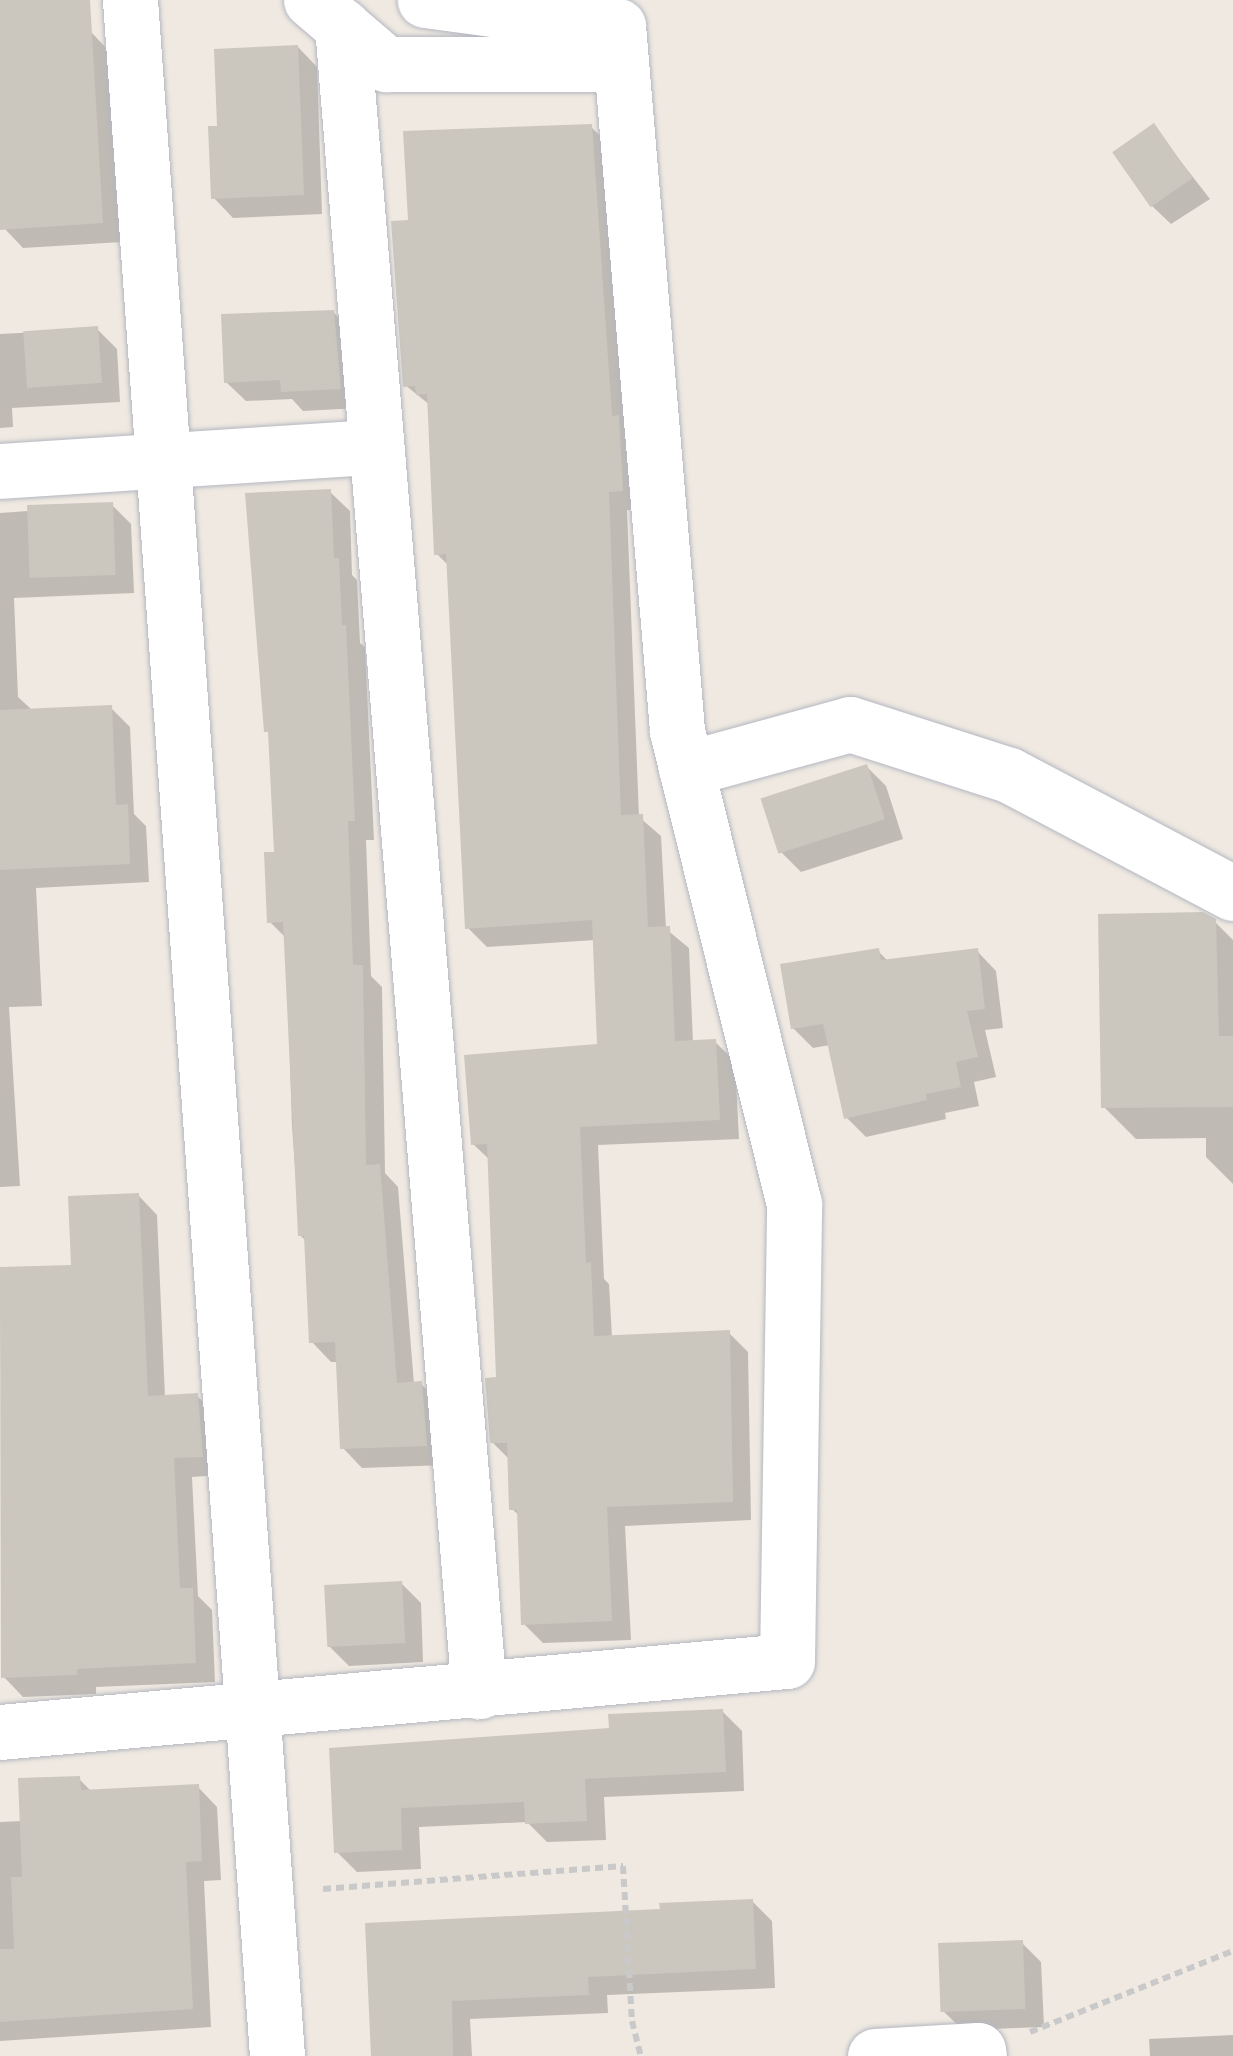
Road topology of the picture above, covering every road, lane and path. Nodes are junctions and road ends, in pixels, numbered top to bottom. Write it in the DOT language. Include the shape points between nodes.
graph roads {
  1 [pos="130,0"];
  2 [pos="425,0"];
  3 [pos="326,13"];
  4 [pos="621,64"];
  5 [pos="376,446"];
  6 [pos="163,460"];
  7 [pos="0,471"];
  8 [pos="686,769"];
  9 [pos="1233,893"];
  10 [pos="479,1690"];
  11 [pos="255,1712"];
  12 [pos="0,1732"];
  13 [pos="343,1888"];
  14 [pos="1233,1951"];
  15 [pos="979,2053"];
  16 [pos="277,2056"];
  17 [pos="641,2056"];
  18 [pos="875,2056"];
  1 -- 6 [label="street"];
  2 -- 4 [label="street" via="618,26"];
  3 -- 4 [label="street" via="386,64"];
  3 -- 5 [label="street"];
  4 -- 8 [label="street" via="677,730"];
  5 -- 6 [label="street"];
  5 -- 10 [label="street"];
  6 -- 7 [label="street"];
  6 -- 11 [label="street"];
  8 -- 9 [label="street" via="850,724 1008,775"];
  8 -- 10 [label="street" via="794,1204 787,1661"];
  10 -- 11 [label="street"];
  11 -- 12 [label="street"];
  11 -- 16 [label="street"];
  13 -- 17 [label="path" via="623,1866 632,2021"];
  14 -- 15 [label="path"];
  15 -- 18 [label="street"];
}
